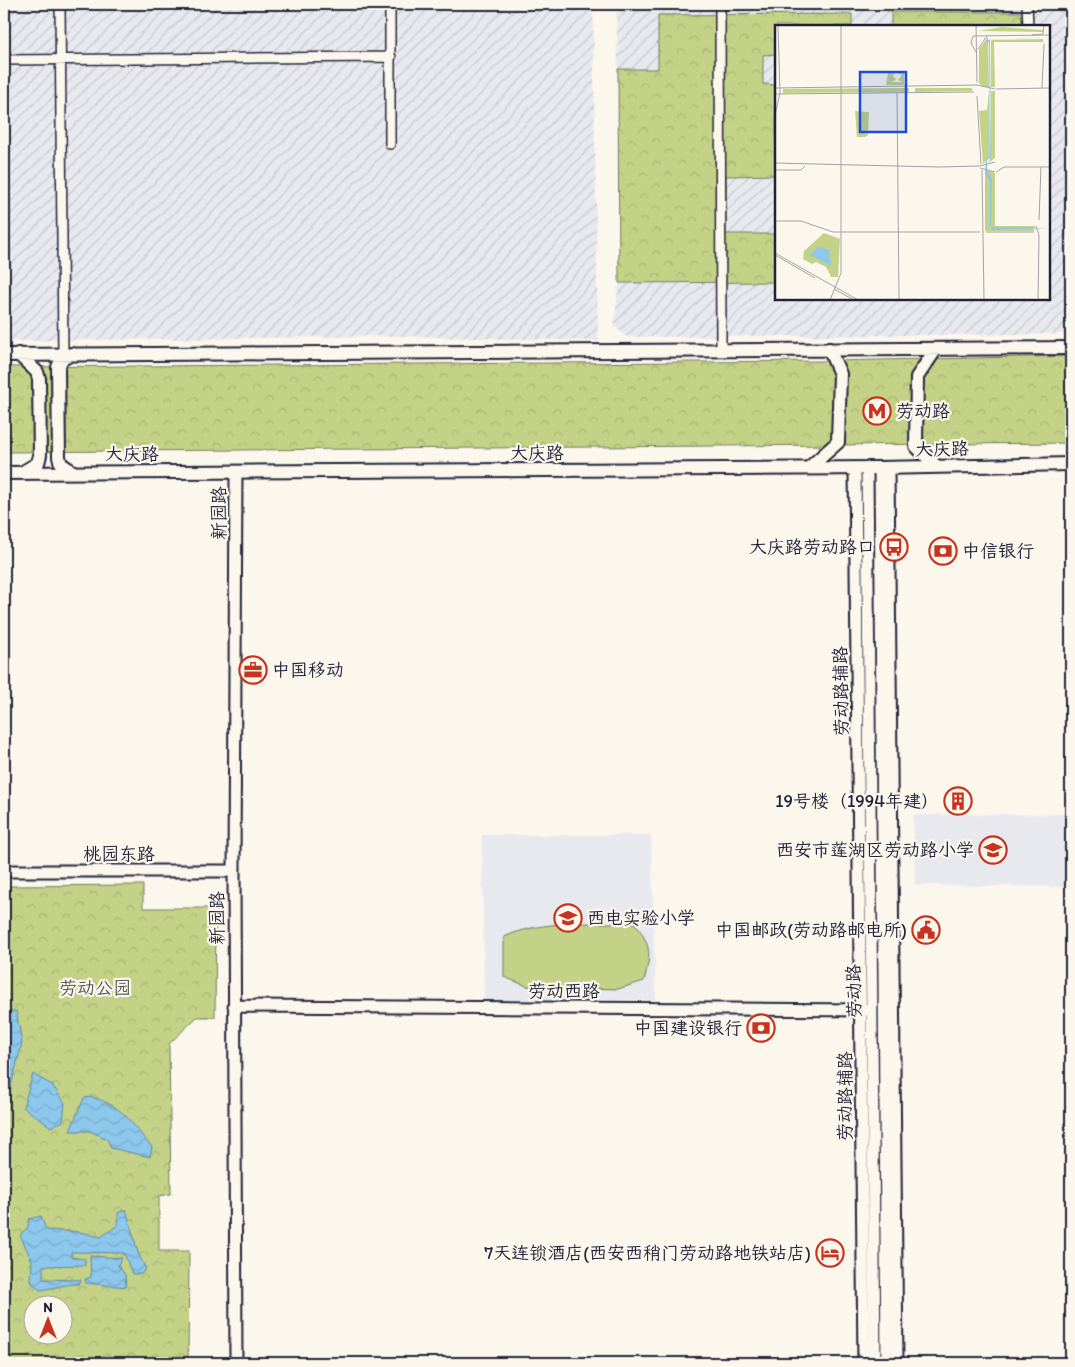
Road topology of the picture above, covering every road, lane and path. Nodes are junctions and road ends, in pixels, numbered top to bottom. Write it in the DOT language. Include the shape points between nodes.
graph roads {
  1 [pos="60,4"];
  2 [pos="390,4"];
  3 [pos="720,4"];
  4 [pos="1027,4"];
  5 [pos="1028,25"];
  6 [pos="391,57"];
  7 [pos="4,60"];
  8 [pos="60,60"];
  9 [pos="390,144"];
  10 [pos="1071,348"];
  11 [pos="830,349"];
  12 [pos="936,349"];
  13 [pos="722,350"];
  14 [pos="18,354"];
  15 [pos="68,354"];
  16 [pos="4,355"];
  17 [pos="1071,464"];
  18 [pos="936,466"];
  19 [pos="810,467"];
  20 [pos="861,468"];
  21 [pos="884,468"];
  22 [pos="73,472"];
  23 [pos="236,472"];
  24 [pos="4,473"];
  25 [pos="20,473"];
  26 [pos="4,871"];
  27 [pos="234,871"];
  28 [pos="234,1006"];
  29 [pos="867,1010"];
  30 [pos="889,1010"];
  31 [pos="236,1363"];
  32 [pos="864,1363"];
  33 [pos="875,1363"];
  34 [pos="887,1363"];
  35 [pos="897,1363"];
  1 -- 8 [label="street"];
  2 -- 6 [label="street"];
  3 -- 13 [label="street"];
  4 -- 5 [label="street"];
  6 -- 8 [label="street"];
  6 -- 9 [label="street"];
  7 -- 8 [label="street"];
  8 -- 15 [label="street"];
  10 -- 12 [label="main road"];
  11 -- 12 [label="main road"];
  11 -- 13 [label="main road"];
  11 -- 19 [label="main road" via="840,374 838,442"];
  12 -- 18 [label="main road" via="917,377 916,446"];
  13 -- 15 [label="main road"];
  14 -- 15 [label="main road"];
  14 -- 16 [label="main road"];
  14 -- 25 [label="main road" via="37,372 39,389 40,456 38,463"];
  15 -- 22 [label="main road" via="58,367 59,457 61,464"];
  17 -- 18 [label="main road, 大庆路"];
  18 -- 21 [label="main road, 大庆路"];
  19 -- 20 [label="main road, 大庆路"];
  19 -- 23 [label="main road, 大庆路"];
  20 -- 21 [label="main road, 大庆路"];
  20 -- 29 [label="street, 劳动路辅路"];
  21 -- 30 [label="street, 劳动路"];
  22 -- 23 [label="main road, 大庆路"];
  22 -- 25 [label="main road, 大庆路"];
  23 -- 27 [label="street, 新园路"];
  24 -- 25 [label="main road, 大庆路"];
  26 -- 27 [label="street, 桃园东路"];
  27 -- 28 [label="street, 新园路"];
  28 -- 29 [label="street, 劳动西路"];
  28 -- 31 [label="street, 新园路"];
  29 -- 30 [label="street, 劳动西路"];
  29 -- 32 [label="street, 劳动路辅路"];
  29 -- 33 [label="street, 劳动路"];
  30 -- 34 [label="street, 劳动路"];
  30 -- 35 [label="street"];
}
